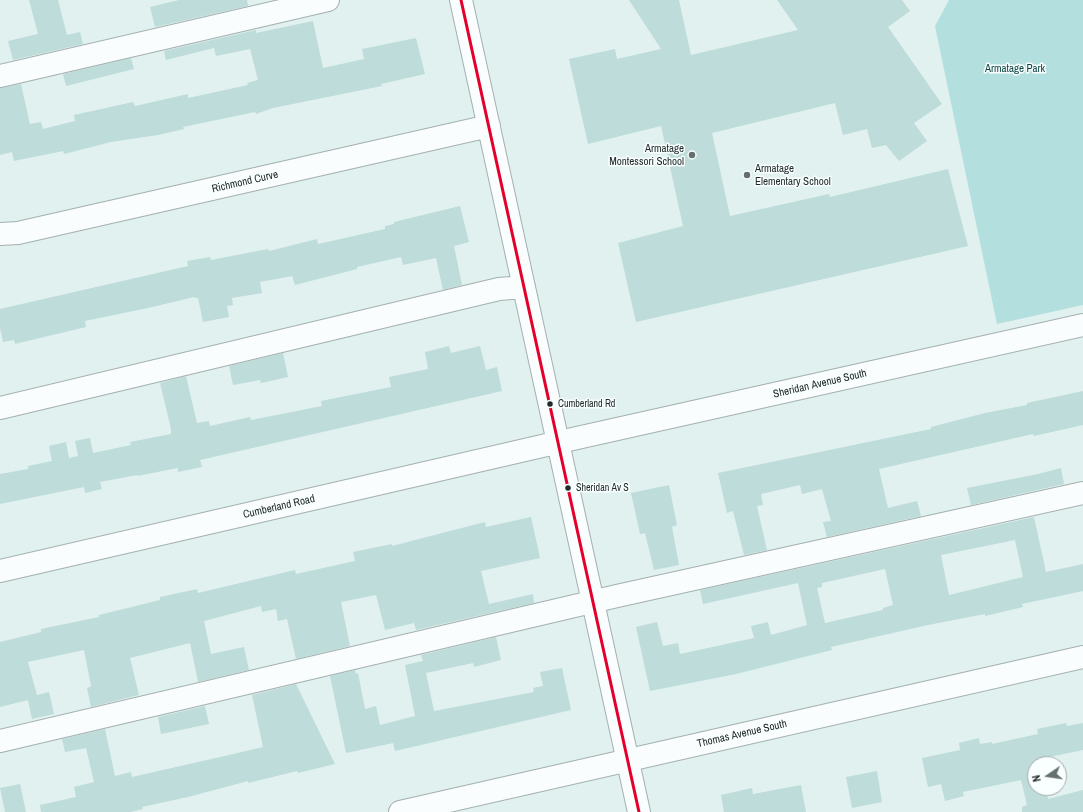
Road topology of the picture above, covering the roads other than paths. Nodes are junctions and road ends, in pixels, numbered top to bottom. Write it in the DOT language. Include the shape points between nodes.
graph roads {
  1 [pos="328,0"];
  2 [pos="461,0"];
  3 [pos="0,76"];
  4 [pos="489,126"];
  5 [pos="0,234"];
  6 [pos="524,287"];
  7 [pos="1083,325"];
  8 [pos="0,408"];
  9 [pos="558,443"];
  10 [pos="1083,493"];
  11 [pos="0,571"];
  12 [pos="592,602"];
  13 [pos="1083,657"];
  14 [pos="0,742"];
  15 [pos="627,761"];
  16 [pos="400,812"];
  17 [pos="639,812"];
  1 -- 3 [label="street"];
  2 -- 4 [label="street"];
  4 -- 5 [label="street, Richmond Curve" via="18,233"];
  4 -- 6 [label="street"];
  6 -- 8 [label="street" via="499,289"];
  6 -- 9 [label="street"];
  7 -- 9 [label="street, Sheridan Avenue South"];
  9 -- 11 [label="street, Cumberland Road"];
  9 -- 12 [label="street"];
  10 -- 12 [label="street"];
  12 -- 14 [label="street"];
  12 -- 15 [label="street"];
  13 -- 15 [label="street, Thomas Avenue South"];
  15 -- 16 [label="street, Thomas Avenue South"];
  15 -- 17 [label="street"];
}
